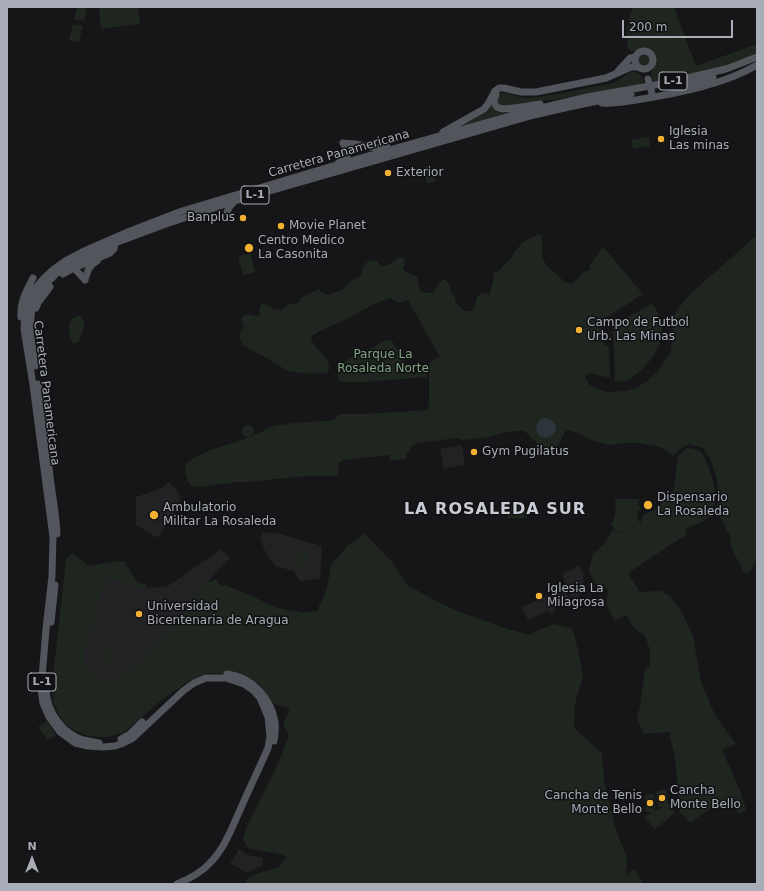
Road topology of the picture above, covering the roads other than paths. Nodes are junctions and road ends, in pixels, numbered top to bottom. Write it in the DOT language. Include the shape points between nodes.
graph roads {
  1 [pos="636,57"];
  2 [pos="757,57"];
  3 [pos="756,65"];
  4 [pos="651,66"];
  5 [pos="640,67"];
  6 [pos="614,75"];
  7 [pos="648,79"];
  8 [pos="515,91"];
  9 [pos="653,97"];
  10 [pos="589,100"];
  11 [pos="413,144"];
  12 [pos="336,165"];
  13 [pos="235,201"];
  14 [pos="227,212"];
  15 [pos="130,231"];
  16 [pos="108,238"];
  17 [pos="115,243"];
  18 [pos="110,253"];
  19 [pos="74,268"];
  20 [pos="32,278"];
  21 [pos="27,329"];
  22 [pos="177,884"];
  23 [pos="188,884"];
  1 -- 4 [label="main road, L-1" via="642,52 649,54 652,58"];
  1 -- 5 [label="main road, L-1" via="635,62"];
  1 -- 6 [label="main road" via="630,58"];
  2 -- 10 [label="main road, Carretera Panamericana / L-1" via="719,71"];
  3 -- 9 [label="main road, L-1" via="711,84"];
  3 -- 10 [label="main road, Carretera Panamericana / L-1" via="705,79"];
  4 -- 5 [label="main road, L-1"];
  4 -- 7 [label="main road, L-1"];
  5 -- 6 [label="main road, L-1" via="631,67"];
  5 -- 7 [label="main road, L-1"];
  6 -- 8 [label="main road, L-1" via="536,92"];
  7 -- 9 [label="main road, L-1, bridge"];
  8 -- 10 [label="main road, L-1" via="505,90 497,93 494,101 496,107 507,109"];
  8 -- 11 [label="main road, L-1" via="499,88 484,109 444,132"];
  9 -- 10 [label="main road, L-1" via="608,104"];
  10 -- 11 [label="main road, Carretera Panamericana / L-1" via="531,110"];
  10 -- 13 [label="main road, Carretera Panamericana / L-1"];
  11 -- 12 [label="main road, Carretera Panamericana / L-1"];
  11 -- 12 [label="main road" via="376,148 343,143 347,156"];
  12 -- 15 [label="main road, Carretera Panamericana / L-1" via="182,211"];
  13 -- 14 [label="main road"];
  13 -- 17 [label="main road, Carretera Panamericana / L-1"];
  15 -- 16 [label="main road"];
  15 -- 21 [label="main road, Carretera Panamericana / L-1" via="65,261 45,277 28,301 25,312"];
  17 -- 18 [label="main road"];
  17 -- 21 [label="main road, Carretera Panamericana / L-1" via="70,264 52,278 34,300"];
  18 -- 19 [label="main road, L-1"];
  18 -- 19 [label="main road" via="93,263 85,280"];
  19 -- 21 [label="main road, L-1" via="59,277 49,288 38,303"];
  20 -- 21 [label="main road" via="22,300 21,310 21,319"];
  21 -- 22 [label="main road, Carretera Panamericana / L-1" via="53,537 52,576 41,690 49,717 60,732 75,743 88,746 115,746 132,738 183,691 206,678 226,678 244,684 260,698 268,717 268,748 224,845 204,869"];
  21 -- 23 [label="main road, Carretera Panamericana / L-1" via="46,437 56,515 57,564 46,668 46,696 54,716 64,728 84,740 115,742 130,734 181,686 194,678 217,673 240,676 248,680 260,691 273,715 275,724 272,752 227,846 214,866"];
}
